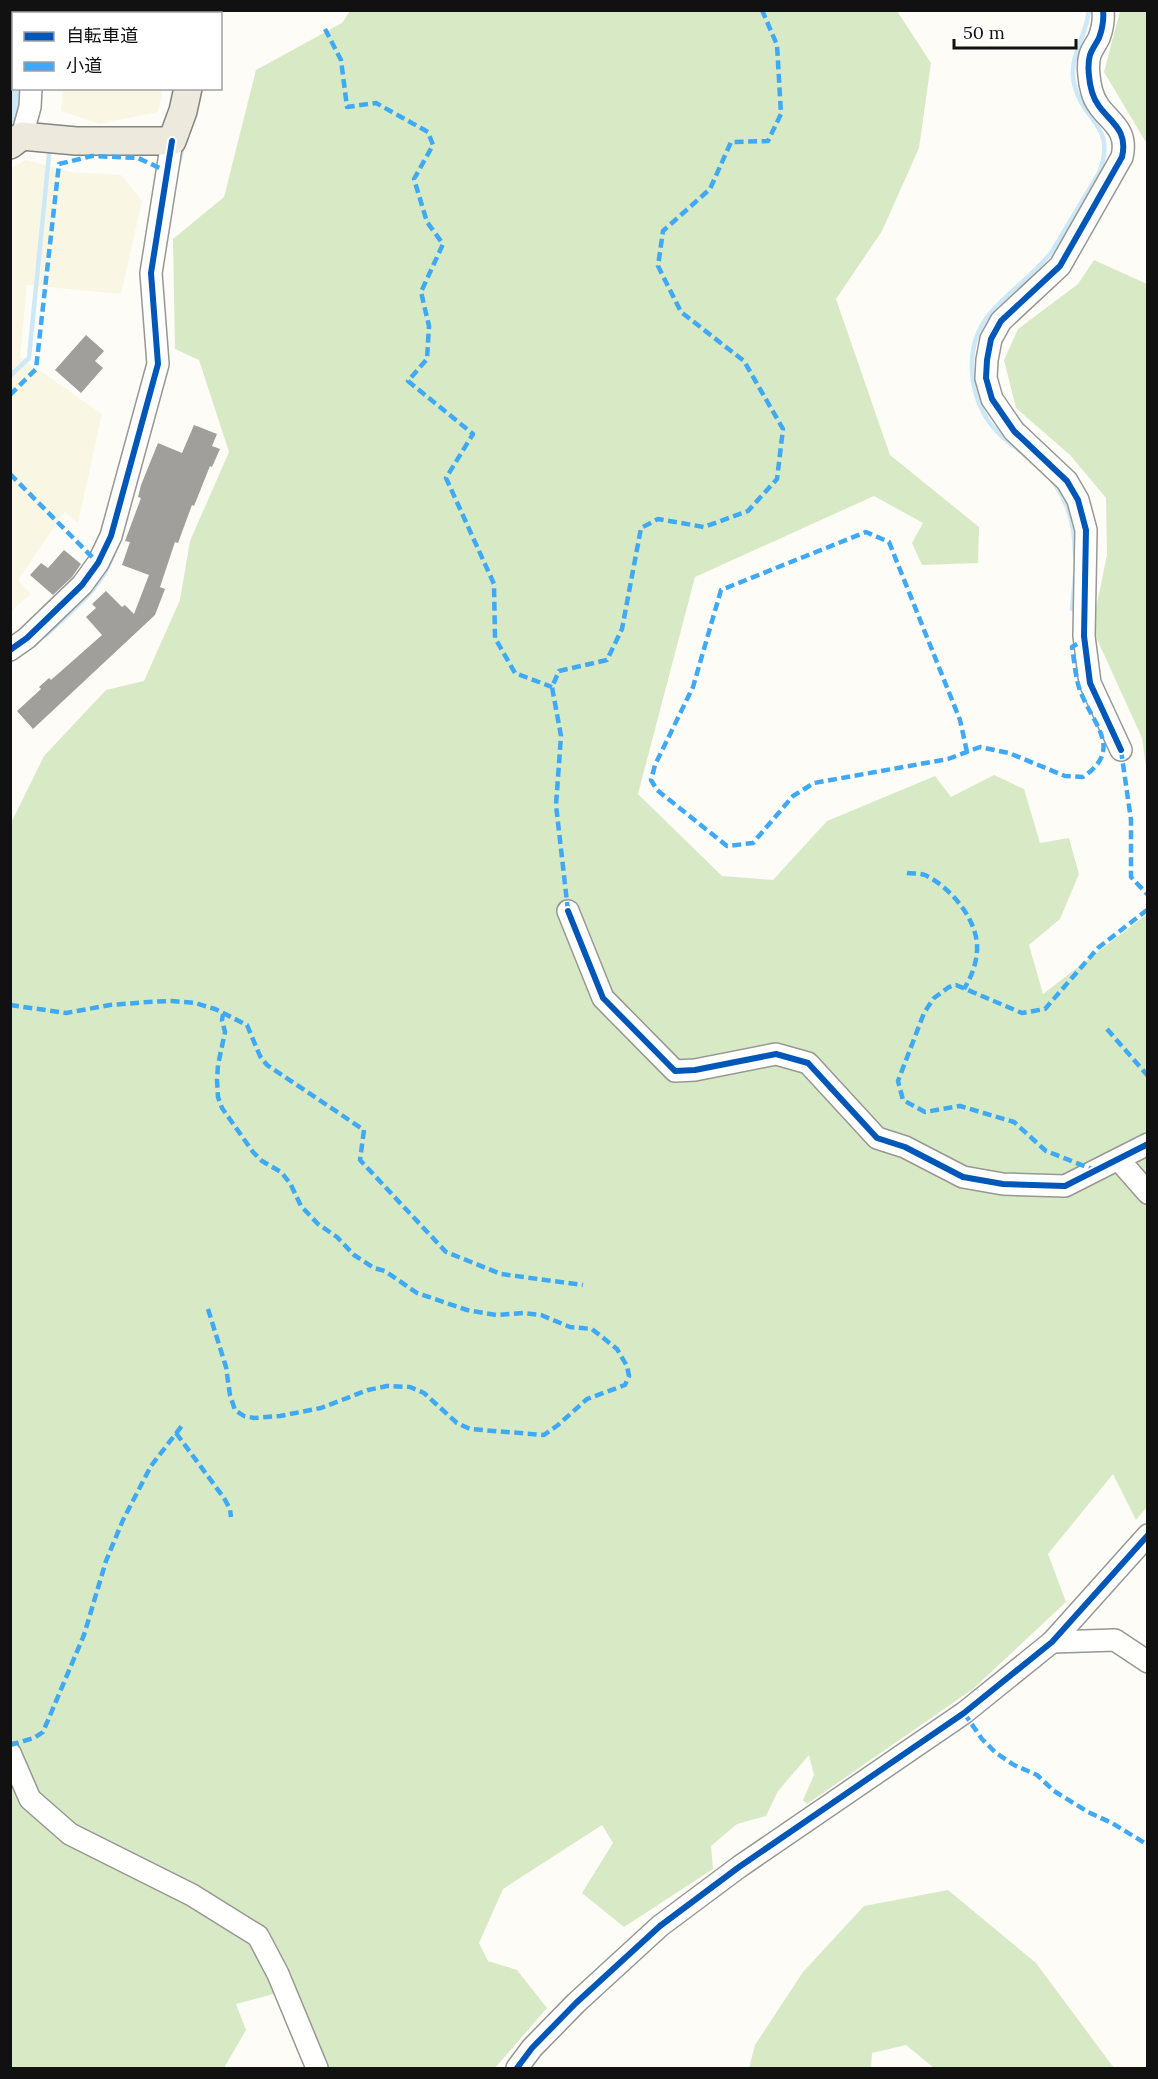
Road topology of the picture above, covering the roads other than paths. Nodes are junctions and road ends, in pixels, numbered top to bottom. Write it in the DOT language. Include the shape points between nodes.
graph roads {
  1 [pos="1103,10"];
  2 [pos="31,90"];
  3 [pos="188,90"];
  4 [pos="16,140"];
  5 [pos="172,141"];
  6 [pos="10,650"];
  7 [pos="1121,750"];
  8 [pos="568,911"];
  9 [pos="1148,1144"];
  10 [pos="1119,1160"];
  11 [pos="1148,1193"];
  12 [pos="1148,1535"];
  13 [pos="1052,1642"];
  14 [pos="1148,1662"];
  15 [pos="10,1753"];
  16 [pos="317,2068"];
  17 [pos="517,2068"];
  1 -- 7 [label="street" via="1100,37 1090,54 1092,93 1119,128 1125,144 1122,157 1060,266 1001,321 991,339 986,378 992,399 1014,432 1067,481 1078,500 1086,530 1084,636 1090,683"];
  2 -- 4 [label="street" via="30,107"];
  3 -- 5 [label="main road"];
  4 -- 5 [label="main road"];
  5 -- 6 [label="street" via="151,273 158,364 111,536 82,585"];
  8 -- 10 [label="street" via="603,998 675,1071 777,1054 808,1064 877,1138 905,1147 963,1177 1004,1185 1065,1186"];
  9 -- 10 [label="street"];
  10 -- 11 [label="street"];
  12 -- 13 [label="street"];
  13 -- 14 [label="street" via="1114,1640"];
  13 -- 17 [label="street" via="964,1713 660,1926 576,2003"];
  15 -- 16 [label="street" via="30,1799 70,1834 192,1895 258,1936"];
}
